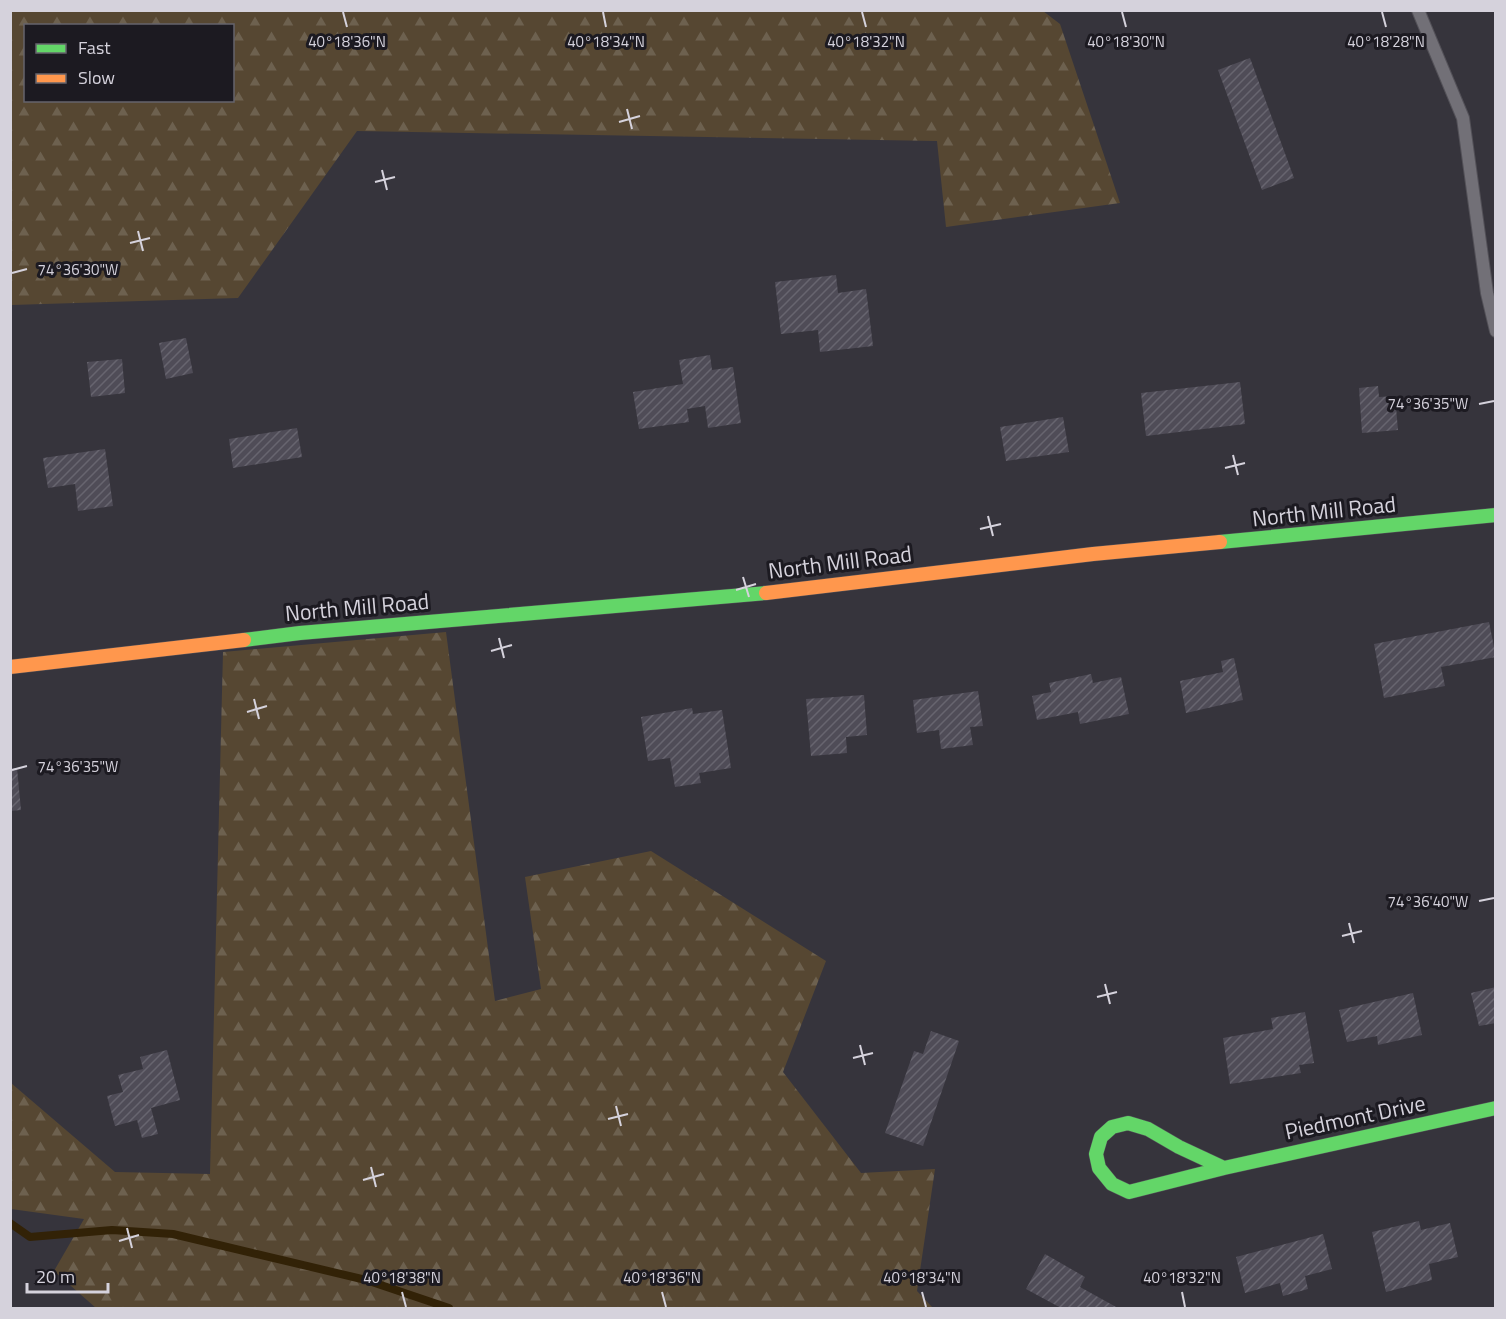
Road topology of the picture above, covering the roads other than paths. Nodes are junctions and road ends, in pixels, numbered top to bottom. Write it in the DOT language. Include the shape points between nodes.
graph roads {
  1 [pos="1418,10"];
  2 [pos="1496,331"];
  3 [pos="1496,515"];
  4 [pos="10,667"];
  5 [pos="1496,1108"];
  6 [pos="1224,1168"];
  1 -- 2 [label="lane" via="1463,118 1486,293"];
  3 -- 4 [label="street, North Mill Road" via="1093,554 753,594 300,633"];
  5 -- 6 [label="street, Piedmont Drive"];
  6 -- 6 [label="street, Piedmont Drive" via="1129,1192 1112,1184 1099,1168 1096,1154 1101,1137 1112,1127 1128,1123 1148,1129"];
}
